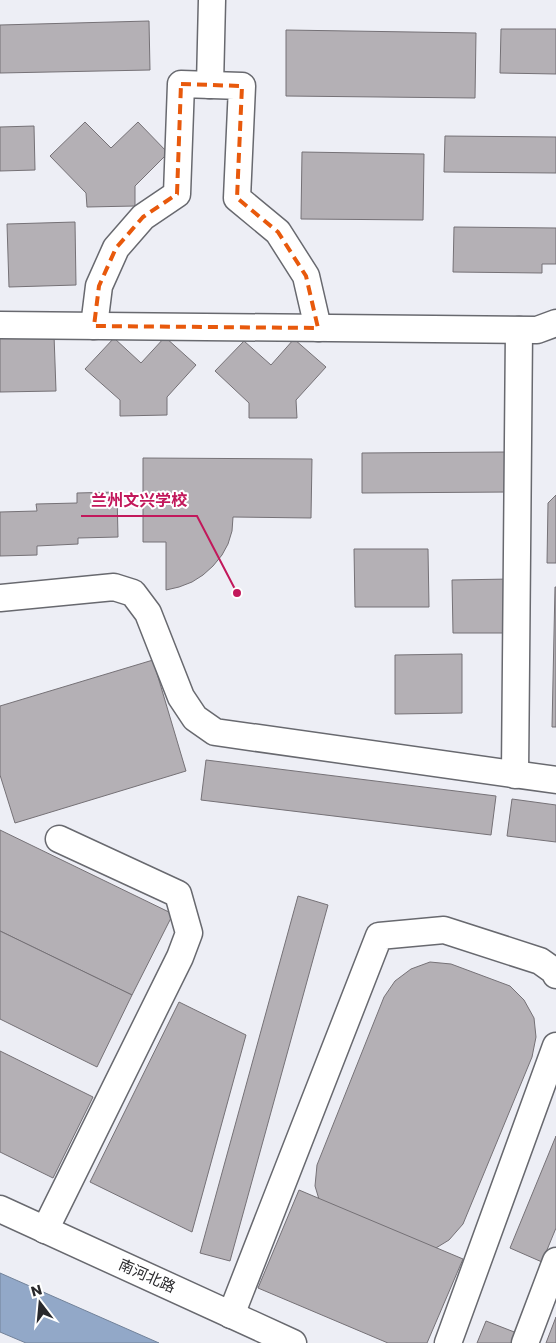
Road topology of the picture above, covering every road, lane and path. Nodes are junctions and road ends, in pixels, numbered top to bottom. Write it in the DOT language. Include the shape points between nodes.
graph roads {
  1 [pos="212,0"];
  2 [pos="210,85"];
  3 [pos="556,323"];
  4 [pos="0,325"];
  5 [pos="94,326"];
  6 [pos="318,328"];
  7 [pos="519,330"];
  8 [pos="0,598"];
  9 [pos="515,775"];
  10 [pos="556,780"];
  11 [pos="59,839"];
  12 [pos="556,975"];
  13 [pos="556,1046"];
  14 [pos="0,1210"];
  15 [pos="44,1230"];
  16 [pos="556,1261"];
  17 [pos="231,1315"];
  18 [pos="293,1343"];
  19 [pos="448,1343"];
  20 [pos="525,1343"];
  1 -- 2 [label="street"];
  2 -- 5 [label="street" via="181,84 177,194 143,217 116,248 100,286"];
  2 -- 6 [label="street" via="242,86 237,198 278,232 306,276"];
  3 -- 7 [label="street" via="537,330"];
  4 -- 5 [label="street"];
  5 -- 6 [label="street"];
  6 -- 7 [label="street"];
  7 -- 9 [label="street"];
  8 -- 9 [label="street" via="114,587 133,593 148,613 181,697 195,718 215,732"];
  9 -- 10 [label="street"];
  11 -- 15 [label="street" via="178,894 189,933"];
  12 -- 17 [label="street" via="540,961 444,930 379,936"];
  13 -- 19 [label="street"];
  14 -- 15 [label="street, 南河北路"];
  15 -- 17 [label="street, 南河北路"];
  16 -- 20 [label="street"];
  17 -- 18 [label="street, 南河北路"];
}
